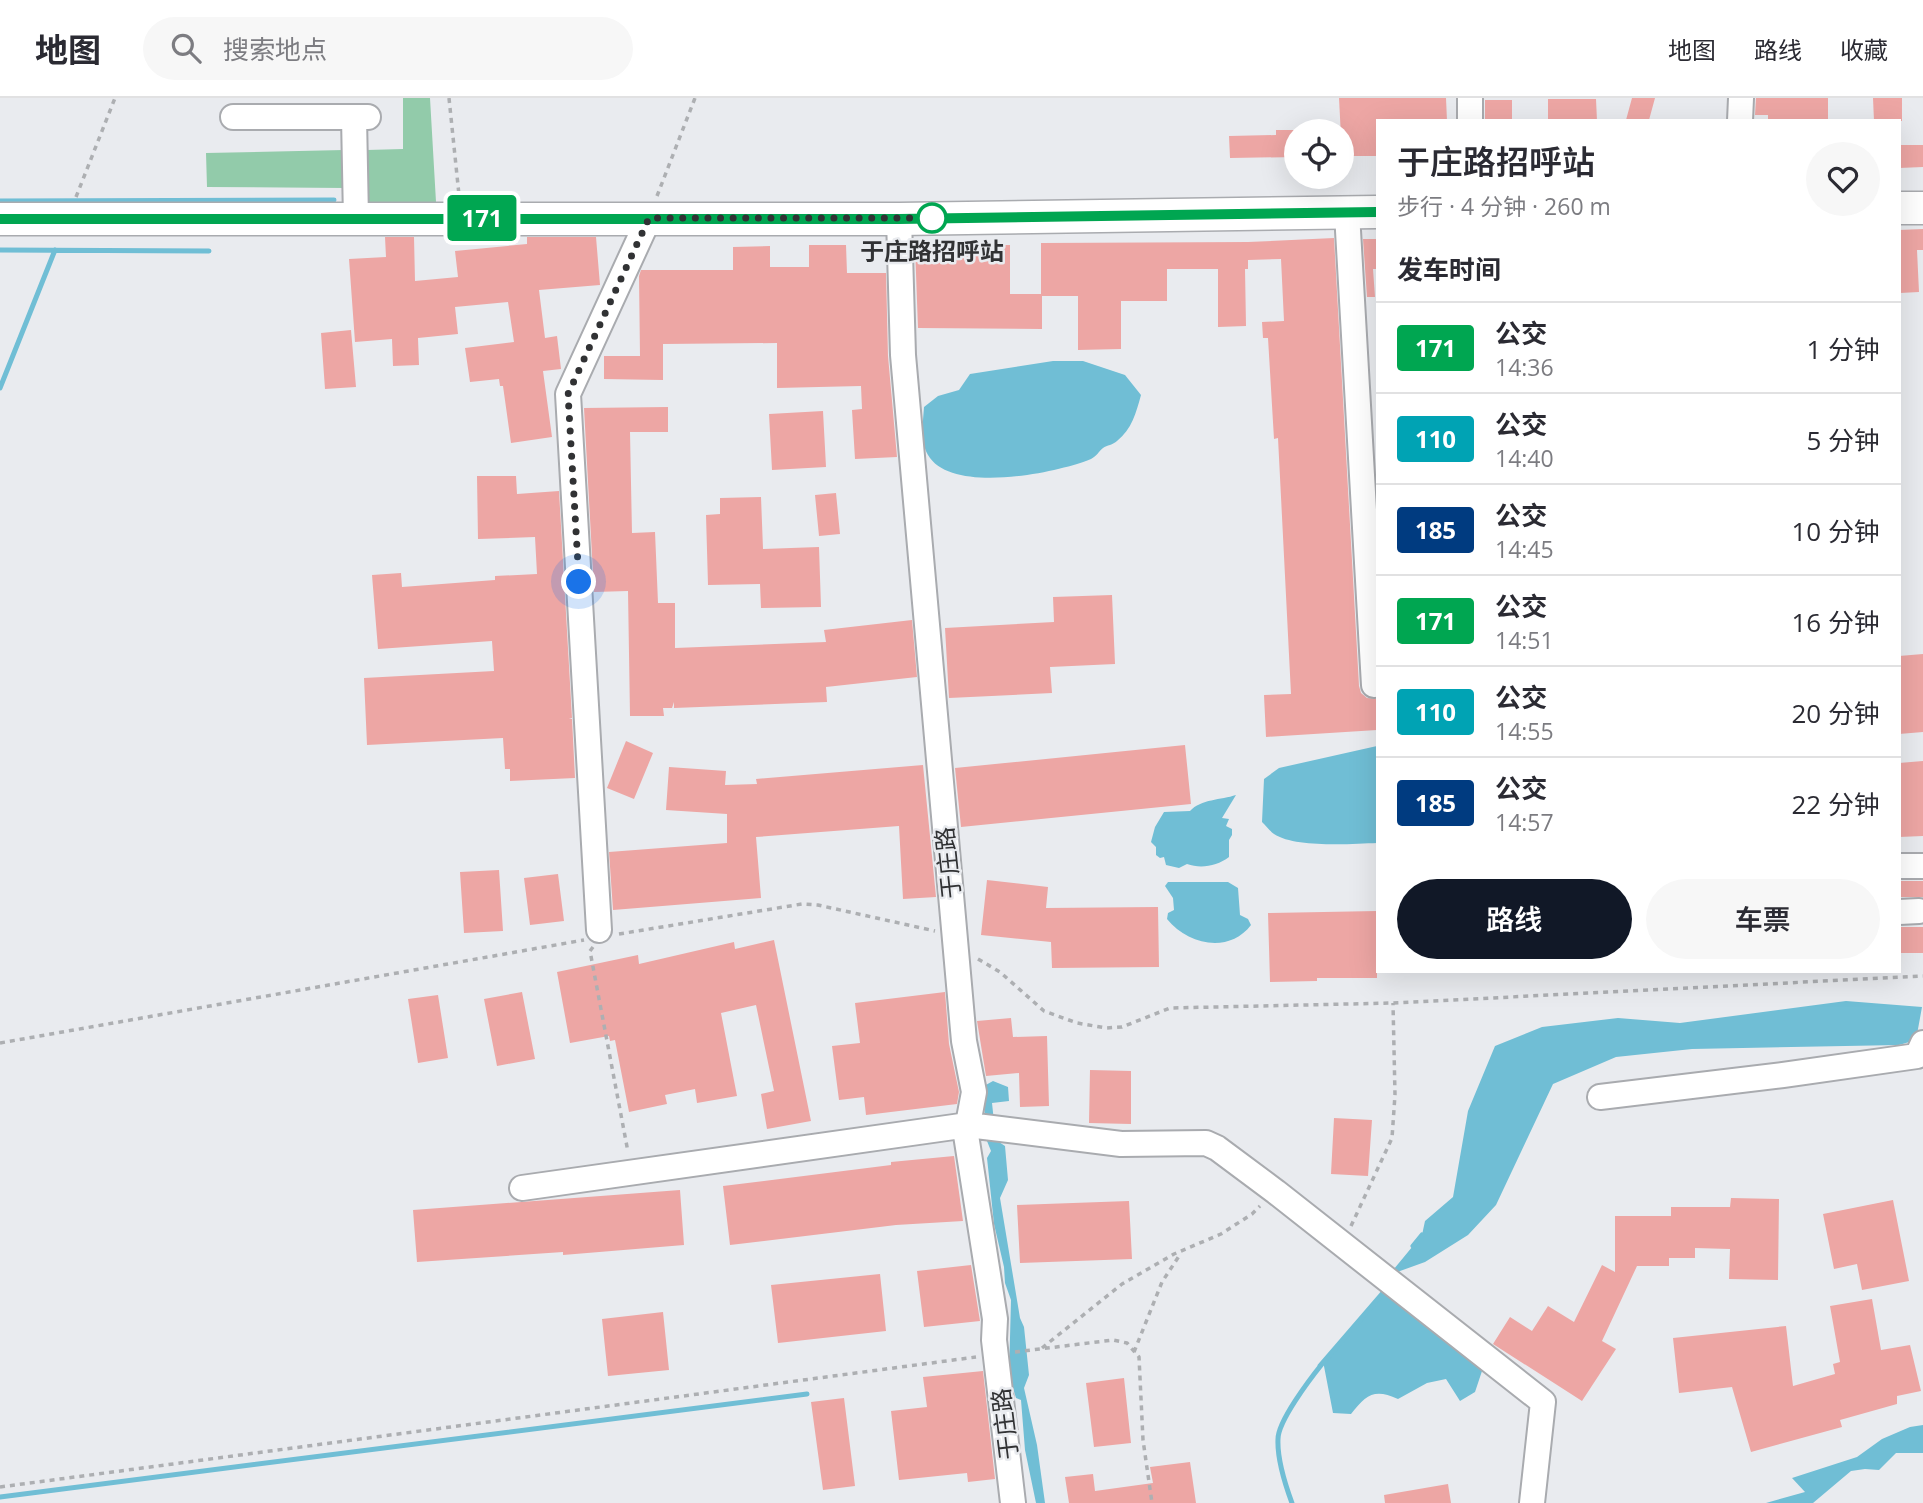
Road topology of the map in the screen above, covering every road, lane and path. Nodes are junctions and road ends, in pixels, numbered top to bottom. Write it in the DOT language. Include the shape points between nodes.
graph roads {
  1 [pos="115,98"];
  2 [pos="449,98"];
  3 [pos="695,98"];
  4 [pos="1471,98"];
  5 [pos="1741,98"];
  6 [pos="273,108"];
  7 [pos="233,117"];
  8 [pos="1470,119"];
  9 [pos="1740,119"];
  10 [pos="1901,208"];
  11 [pos="1923,208"];
  12 [pos="1362,212"];
  13 [pos="461,218"];
  14 [pos="649,218"];
  15 [pos="0,219"];
  16 [pos="67,219"];
  17 [pos="356,219"];
  18 [pos="899,219"];
  19 [pos="1374,685"];
  20 [pos="1901,866"];
  21 [pos="1923,866"];
  22 [pos="600,934"];
  23 [pos="955,940"];
  24 [pos="1923,976"];
  25 [pos="1393,1003"];
  26 [pos="0,1043"];
  27 [pos="1923,1043"];
  28 [pos="1600,1097"];
  29 [pos="968,1125"];
  30 [pos="632,1172"];
  31 [pos="522,1188"];
  32 [pos="1276,1192"];
  33 [pos="1342,1243"];
  34 [pos="1182,1250"];
  35 [pos="1041,1349"];
  36 [pos="1134,1352"];
  37 [pos="995,1355"];
  38 [pos="0,1487"];
  39 [pos="1013,1503"];
  40 [pos="1152,1503"];
  41 [pos="1532,1503"];
  1 -- 16 [label="path"];
  2 -- 13 [label="path"];
  3 -- 14 [label="path"];
  4 -- 8 [label="street"];
  5 -- 9 [label="street"];
  6 -- 7 [label="street"];
  6 -- 17 [label="street" via="361,117"];
  10 -- 11 [label="main road"];
  12 -- 18 [label="main road"];
  12 -- 19 [label="street"];
  13 -- 14 [label="main road"];
  13 -- 17 [label="main road"];
  14 -- 18 [label="main road"];
  14 -- 22 [label="street" via="568,394"];
  15 -- 16 [label="main road"];
  16 -- 17 [label="main road"];
  18 -- 23 [label="street, 于庄路" via="903,355"];
  20 -- 21 [label="street"];
  22 -- 23 [label="path" via="802,904"];
  22 -- 26 [label="path"];
  22 -- 30 [label="path" via="590,951"];
  23 -- 25 [label="path" via="1044,1011 1106,1028 1122,1027 1170,1008"];
  23 -- 29 [label="street, 于庄路" via="964,1041 974,1092"];
  24 -- 25 [label="path"];
  25 -- 33 [label="path" via="1392,1139"];
  27 -- 28 [label="street" via="1917,1055 1895,1059"];
  29 -- 30 [label="street"];
  29 -- 32 [label="street" via="1121,1143 1206,1143"];
  29 -- 37 [label="street, 于庄路" via="995,1319"];
  30 -- 31 [label="street"];
  32 -- 33 [label="street"];
  32 -- 34 [label="path" via="1236,1226"];
  33 -- 41 [label="street" via="1543,1402"];
  34 -- 35 [label="path" via="1122,1284"];
  34 -- 36 [label="path" via="1163,1282"];
  35 -- 36 [label="path" via="1113,1340 1127,1343"];
  35 -- 37 [label="path"];
  36 -- 40 [label="path" via="1139,1357"];
  37 -- 38 [label="path"];
  37 -- 39 [label="street, 于庄路"];
}
